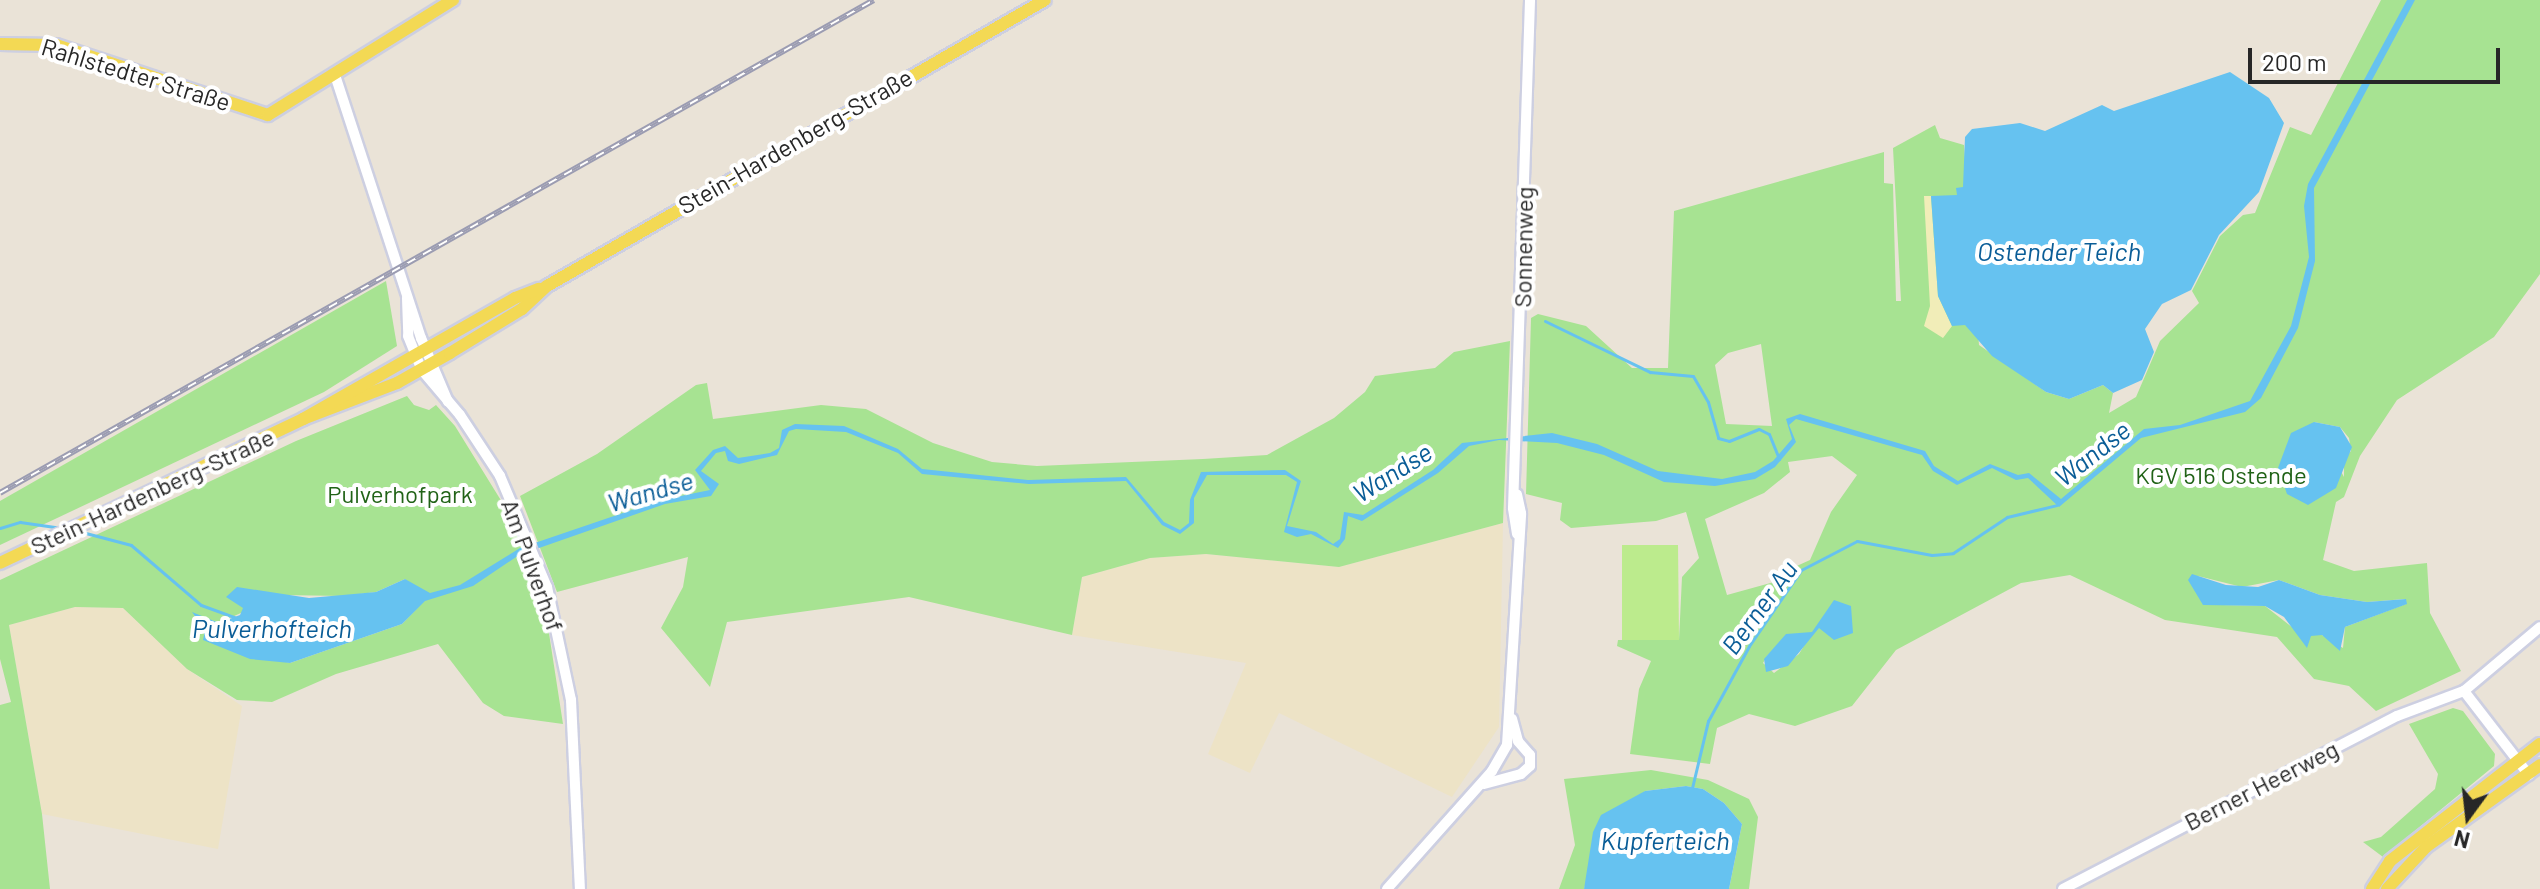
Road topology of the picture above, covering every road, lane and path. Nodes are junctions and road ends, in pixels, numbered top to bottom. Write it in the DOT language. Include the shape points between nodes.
graph roads {
  1 [pos="453,0"];
  2 [pos="1045,0"];
  3 [pos="1530,0"];
  4 [pos="0,44"];
  5 [pos="335,75"];
  6 [pos="547,286"];
  7 [pos="420,352"];
  8 [pos="426,366"];
  9 [pos="303,419"];
  10 [pos="0,563"];
  11 [pos="2540,627"];
  12 [pos="2464,691"];
  13 [pos="1512,717"];
  14 [pos="2540,744"];
  15 [pos="1522,746"];
  16 [pos="1503,754"];
  17 [pos="2518,764"];
  18 [pos="2540,765"];
  19 [pos="1514,775"];
  20 [pos="2529,775"];
  21 [pos="1479,786"];
  22 [pos="580,889"];
  23 [pos="1387,889"];
  24 [pos="2063,889"];
  25 [pos="2372,889"];
  26 [pos="2387,889"];
  1 -- 5 [label="main road"];
  2 -- 6 [label="main road, Stein-Hardenberg-Straße"];
  3 -- 13 [label="street, Sonnenweg"];
  4 -- 5 [label="main road, Rahlstedter Straße" via="56,45 270,114"];
  5 -- 7 [label="street, Am Pulverhof" via="407,298 407,325"];
  6 -- 7 [label="main road, Stein-Hardenberg-Straße" via="515,298"];
  6 -- 8 [label="main road, Stein-Hardenberg-Straße" via="522,309"];
  7 -- 8 [label="street, Am Pulverhof"];
  7 -- 9 [label="main road, Stein-Hardenberg-Straße"];
  8 -- 9 [label="main road, Stein-Hardenberg-Straße" via="325,415"];
  8 -- 22 [label="street, Am Pulverhof" via="500,476 530,541 560,637 571,700"];
  9 -- 10 [label="main road, Stein-Hardenberg-Straße"];
  11 -- 12 [label="street, Berner Heerweg"];
  12 -- 17 [label="street"];
  12 -- 24 [label="street, Berner Heerweg" via="2397,716"];
  13 -- 15 [label="street, Sonnenweg"];
  13 -- 16 [label="street, Sonnenweg"];
  14 -- 17 [label="main road"];
  15 -- 16 [label="street"];
  15 -- 19 [label="street" via="1531,764"];
  16 -- 19 [label="street" via="1503,769"];
  16 -- 21 [label="street"];
  17 -- 20 [label="street"];
  17 -- 25 [label="main road" via="2390,861"];
  18 -- 20 [label="main road"];
  19 -- 21 [label="street"];
  20 -- 26 [label="main road" via="2426,847"];
  21 -- 23 [label="street"];
}
